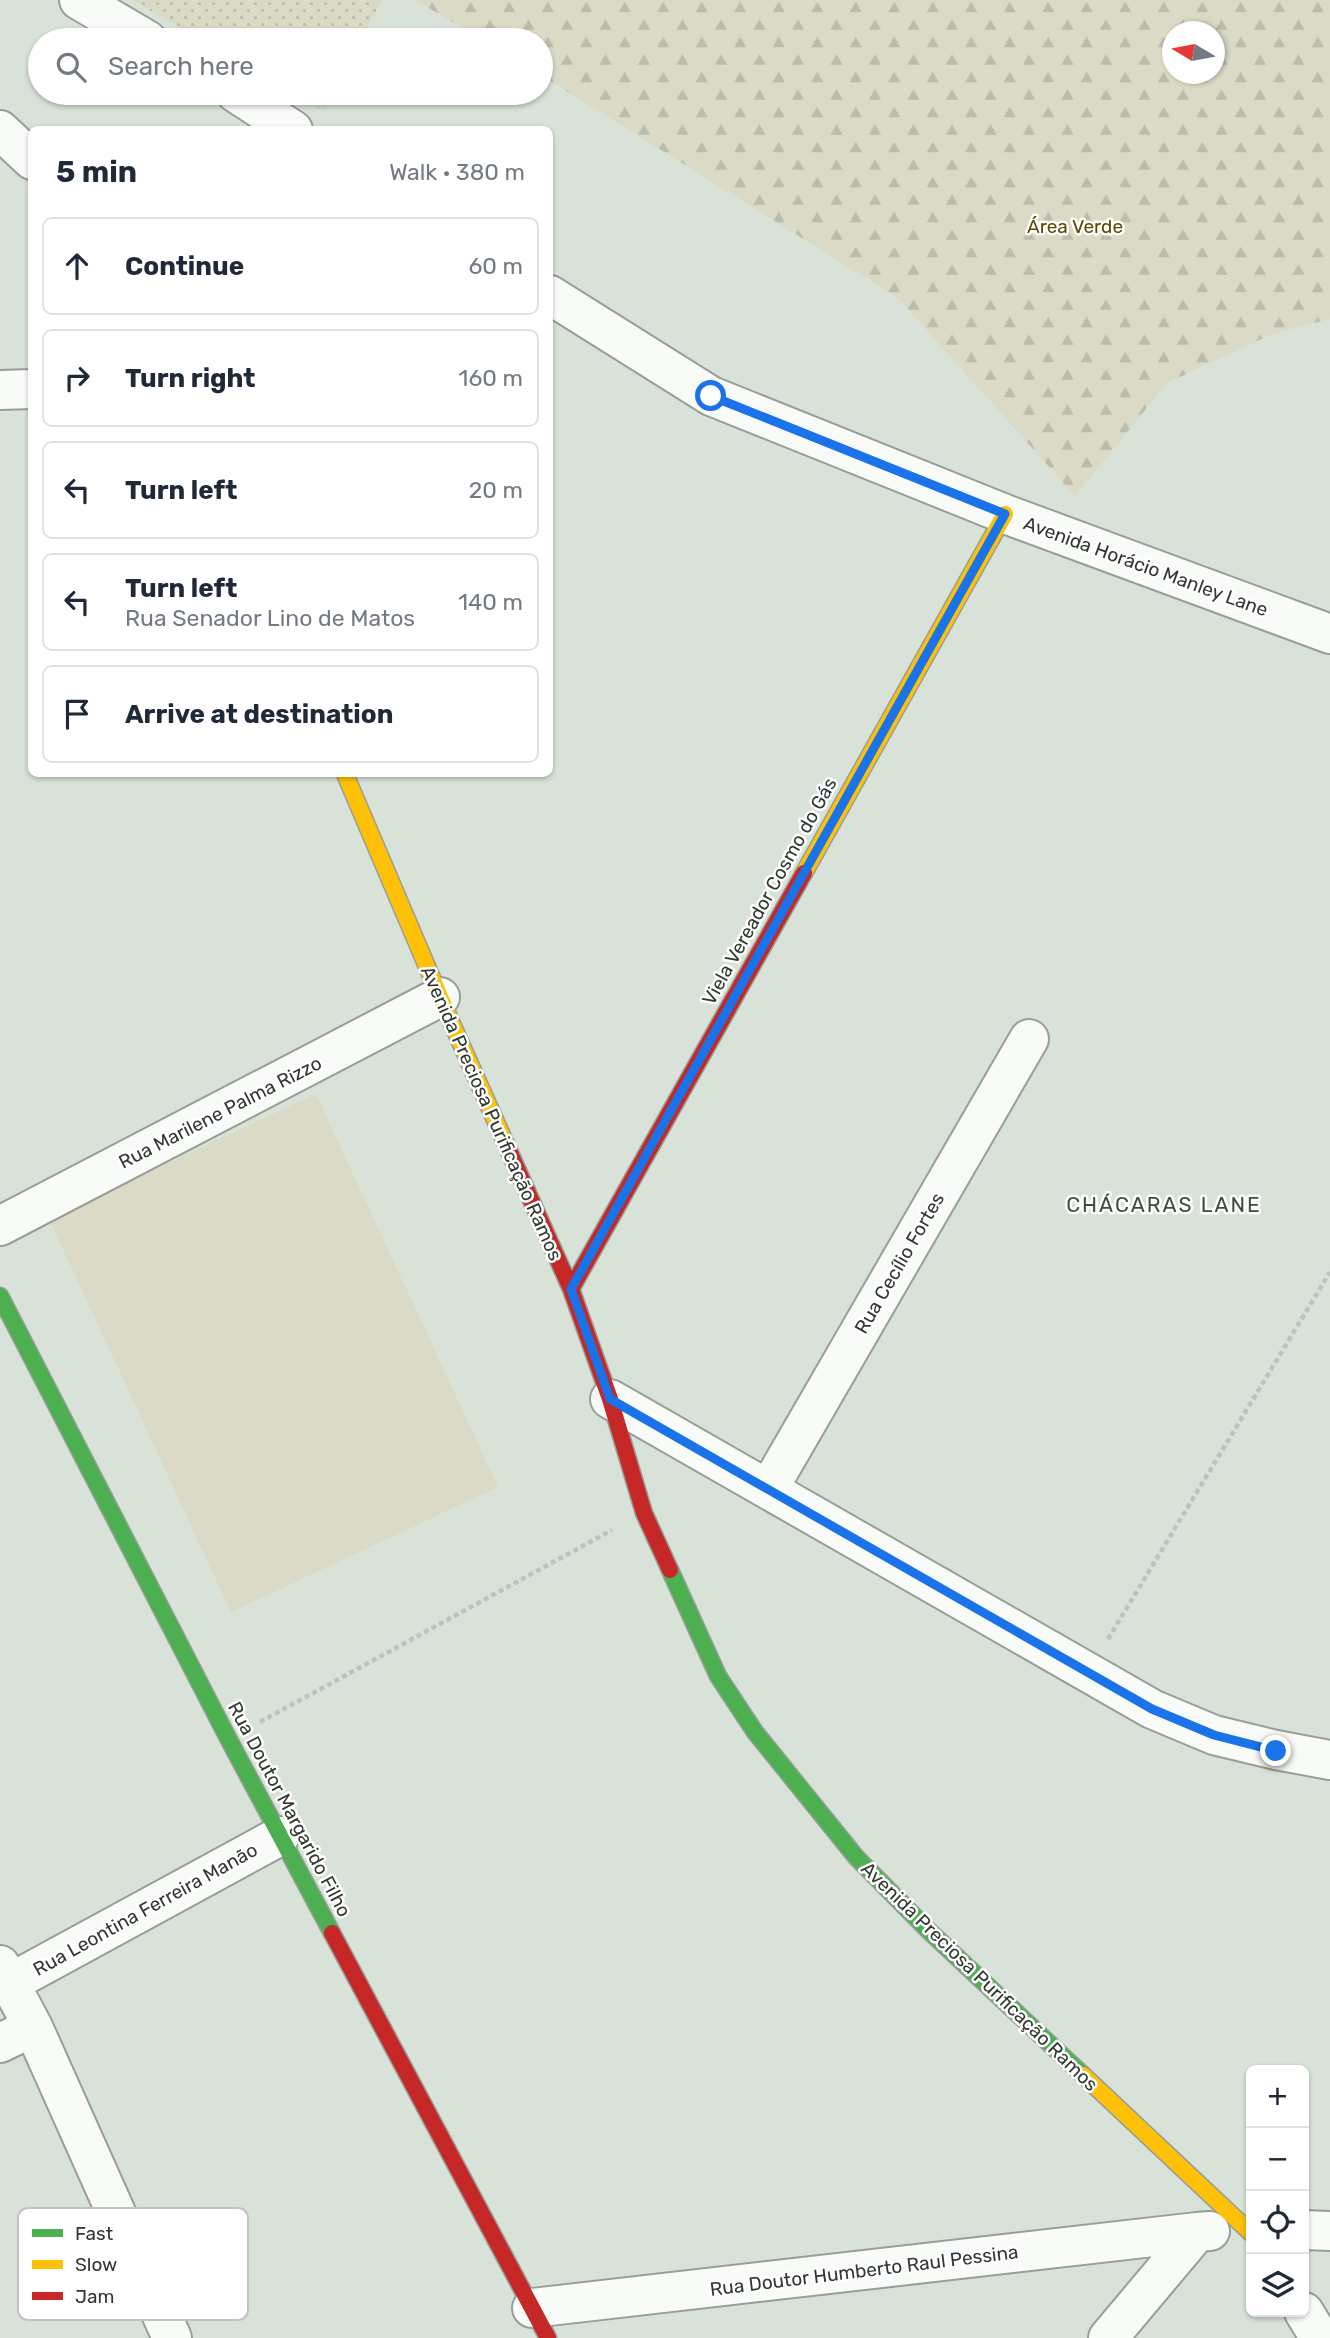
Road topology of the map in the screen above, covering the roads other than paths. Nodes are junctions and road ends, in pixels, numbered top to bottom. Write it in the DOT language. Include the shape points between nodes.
graph roads {
  1 [pos="79,0"];
  2 [pos="127,28"];
  3 [pos="254,105"];
  4 [pos="287,126"];
  5 [pos="0,130"];
  6 [pos="28,156"];
  7 [pos="553,297"];
  8 [pos="28,389"];
  9 [pos="0,390"];
  10 [pos="1005,514"];
  11 [pos="1330,634"];
  12 [pos="346,777"];
  13 [pos="440,998"];
  14 [pos="1029,1039"];
  15 [pos="0,1226"];
  16 [pos="571,1289"];
  17 [pos="0,1296"];
  18 [pos="610,1399"];
  19 [pos="769,1488"];
  20 [pos="1330,1760"];
  21 [pos="280,1836"];
  22 [pos="5,1974"];
  23 [pos="17,2035"];
  24 [pos="100,2208"];
  25 [pos="1246,2227"];
  26 [pos="1309,2230"];
  27 [pos="1246,2231"];
  28 [pos="1330,2231"];
  29 [pos="1197,2232"];
  30 [pos="1307,2317"];
  31 [pos="540,2323"];
  32 [pos="1108,2338"];
  33 [pos="1320,2338"];
  1 -- 2 [label="street"];
  3 -- 4 [label="street"];
  5 -- 6 [label="street"];
  7 -- 10 [label="street, Avenida Horácio Manley Lane" via="711,396"];
  8 -- 9 [label="street"];
  10 -- 11 [label="street, Avenida Horácio Manley Lane"];
  10 -- 16 [label="street, Viela Vereador Cosmo do Gás"];
  12 -- 13 [label="street, Avenida Preciosa Purificação Ramos"];
  13 -- 15 [label="street, Rua Marilene Palma Rizzo"];
  13 -- 16 [label="street, Avenida Preciosa Purificação Ramos"];
  14 -- 19 [label="street, Rua Cecílio Fortes"];
  16 -- 18 [label="street, Avenida Preciosa Purificação Ramos"];
  17 -- 21 [label="street, Rua Doutor Margarido Filho"];
  18 -- 19 [label="street"];
  18 -- 25 [label="street, Avenida Preciosa Purificação Ramos" via="644,1513 718,1676 755,1732 856,1857 928,1930"];
  19 -- 20 [label="street" via="1152,1709 1214,1735"];
  21 -- 22 [label="street, Rua Leontina Ferreira Manão"];
  21 -- 31 [label="street, Rua Doutor Margarido Filho"];
  22 -- 23 [label="street"];
  23 -- 24 [label="street"];
  26 -- 28 [label="street"];
  27 -- 29 [label="street, Rua Doutor Humberto Raul Pessina"];
  29 -- 31 [label="street, Rua Doutor Humberto Raul Pessina"];
  29 -- 32 [label="street"];
  30 -- 33 [label="street"];
}
